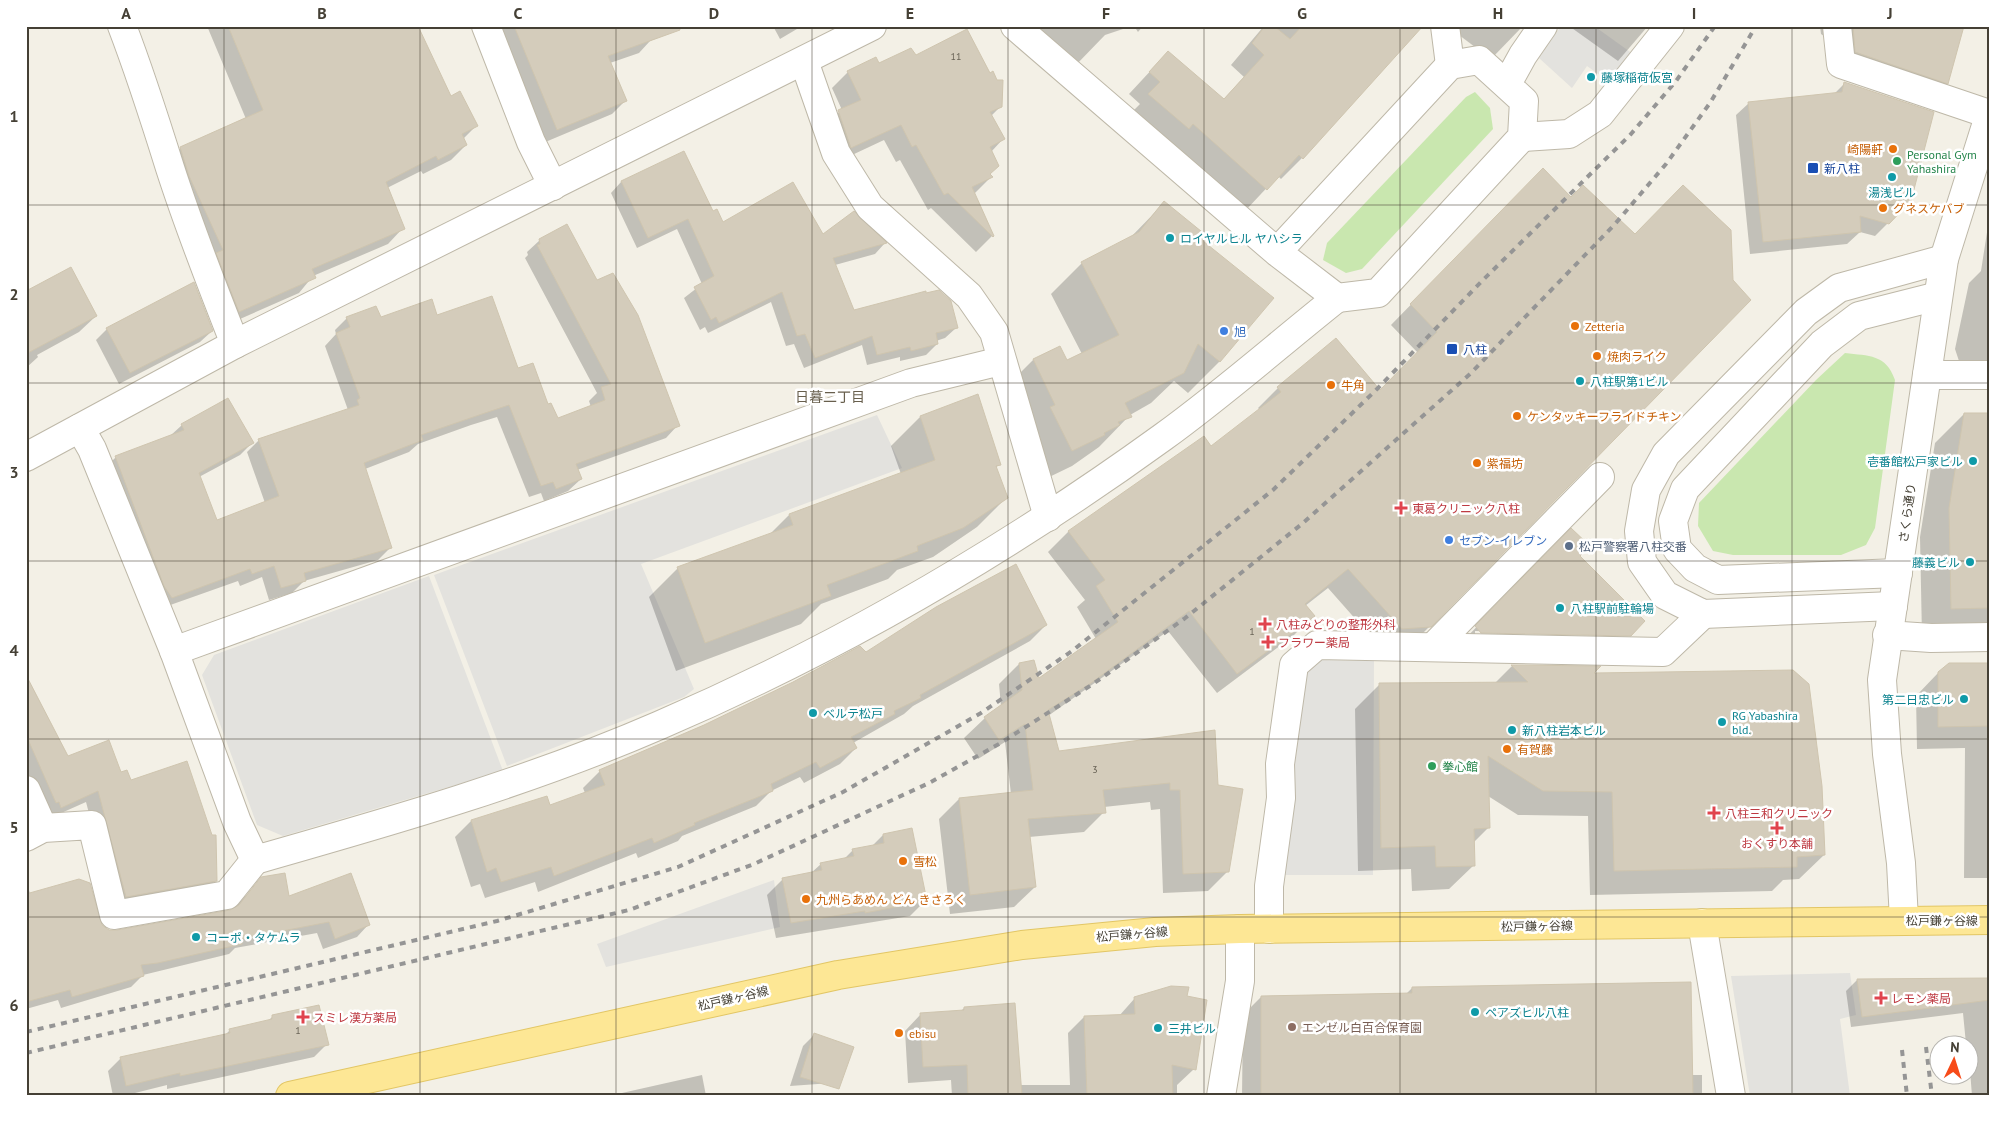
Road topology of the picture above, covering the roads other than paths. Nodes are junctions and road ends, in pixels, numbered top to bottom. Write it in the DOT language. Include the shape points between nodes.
graph roads {
  1 [pos="122,26"];
  2 [pos="486,26"];
  3 [pos="872,26"];
  4 [pos="1015,26"];
  5 [pos="1445,26"];
  6 [pos="1543,26"];
  7 [pos="1670,26"];
  8 [pos="1837,26"];
  9 [pos="804,61"];
  10 [pos="1450,65"];
  11 [pos="1507,84"];
  12 [pos="1990,113"];
  13 [pos="1522,137"];
  14 [pos="553,186"];
  15 [pos="1277,252"];
  16 [pos="1944,259"];
  17 [pos="1938,296"];
  18 [pos="1337,298"];
  19 [pos="235,344"];
  20 [pos="1001,362"];
  21 [pos="1990,374"];
  22 [pos="1927,375"];
  23 [pos="80,428"];
  24 [pos="26,457"];
  25 [pos="1600,477"];
  26 [pos="1048,517"];
  27 [pos="1898,573"];
  28 [pos="1893,606"];
  29 [pos="1703,614"];
  30 [pos="1887,634"];
  31 [pos="1990,637"];
  32 [pos="1434,646"];
  33 [pos="174,651"];
  34 [pos="26,790"];
  35 [pos="35,832"];
  36 [pos="255,860"];
  37 [pos="1904,920"];
  38 [pos="1990,920"];
  39 [pos="1702,923"];
  40 [pos="1240,929"];
  41 [pos="1269,929"];
  42 [pos="290,1096"];
  43 [pos="1221,1096"];
  44 [pos="1731,1096"];
  1 -- 19 [label="street" via="199,252"];
  2 -- 14 [label="street" via="531,142"];
  3 -- 9 [label="street"];
  4 -- 15 [label="street"];
  5 -- 10 [label="street"];
  6 -- 11 [label="street"];
  7 -- 13 [label="street" via="1600,114 1569,134"];
  8 -- 12 [label="street" via="1841,64"];
  9 -- 14 [label="street"];
  9 -- 20 [label="street" via="836,153 870,207 969,296 994,332"];
  10 -- 11 [label="street" via="1479,60"];
  10 -- 15 [label="street"];
  11 -- 13 [label="street" via="1524,101"];
  12 -- 16 [label="street, さくら通り"];
  13 -- 18 [label="street" via="1378,293"];
  14 -- 19 [label="street"];
  15 -- 18 [label="street"];
  16 -- 17 [label="street, さくら通り"];
  16 -- 29 [label="street" via="1839,288 1806,312 1666,454 1646,490 1640,531 1642,562 1665,595"];
  17 -- 22 [label="street, さくら通り"];
  17 -- 27 [label="street" via="1859,316 1822,344 1685,489 1673,521 1676,549 1695,568 1718,580"];
  18 -- 26 [label="street" via="1165,436"];
  19 -- 23 [label="street"];
  20 -- 26 [label="street"];
  20 -- 33 [label="street" via="911,383"];
  21 -- 22 [label="street"];
  22 -- 27 [label="street, さくら通り"];
  23 -- 24 [label="street"];
  23 -- 33 [label="street" via="92,449"];
  25 -- 32 [label="street"];
  26 -- 36 [label="street" via="828,645 660,725 508,784"];
  27 -- 28 [label="street, さくら通り"];
  28 -- 29 [label="street"];
  28 -- 30 [label="street, さくら通り"];
  29 -- 32 [label="street" via="1663,652"];
  30 -- 31 [label="street" via="1931,638"];
  30 -- 37 [label="street, さくら通り" via="1882,680"];
  32 -- 41 [label="street" via="1317,645 1294,665 1280,764 1282,798 1269,886"];
  33 -- 36 [label="street" via="237,822"];
  34 -- 35 [label="street"];
  35 -- 36 [label="street" via="92,825 114,915 227,895"];
  37 -- 38 [label="main road, 松戸鎌ヶ谷線"];
  37 -- 39 [label="main road, 松戸鎌ヶ谷線"];
  39 -- 41 [label="main road, 松戸鎌ヶ谷線"];
  39 -- 44 [label="street"];
  40 -- 41 [label="main road, 松戸鎌ヶ谷線"];
  40 -- 42 [label="main road, 松戸鎌ヶ谷線" via="1155,932 1022,945 846,973"];
  40 -- 43 [label="street" via="1240,981"];
}
